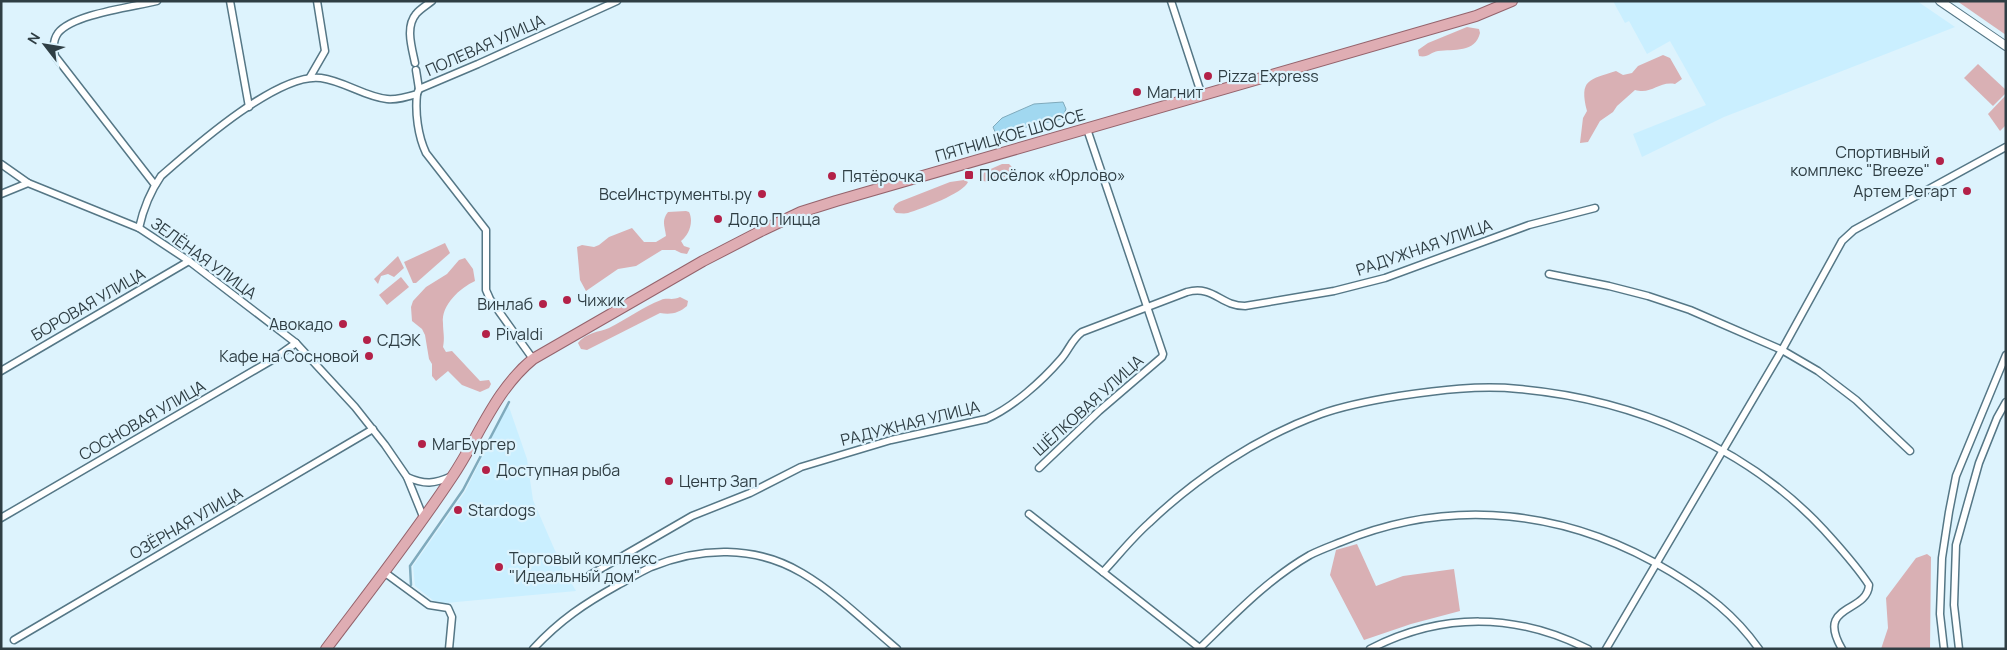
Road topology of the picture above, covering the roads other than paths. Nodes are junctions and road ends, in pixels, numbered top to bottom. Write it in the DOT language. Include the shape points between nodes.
graph roads {
  1 [pos="157,1"];
  2 [pos="230,1"];
  3 [pos="316,1"];
  4 [pos="432,1"];
  5 [pos="617,1"];
  6 [pos="1171,1"];
  7 [pos="1512,1"];
  8 [pos="1940,1"];
  9 [pos="2006,46"];
  10 [pos="310,77"];
  11 [pos="418,91"];
  12 [pos="1202,96"];
  13 [pos="249,107"];
  14 [pos="1088,128"];
  15 [pos="2006,147"];
  16 [pos="1,164"];
  17 [pos="28,183"];
  18 [pos="155,185"];
  19 [pos="1,194"];
  20 [pos="1594,208"];
  21 [pos="139,228"];
  22 [pos="189,261"];
  23 [pos="1549,274"];
  24 [pos="1149,307"];
  25 [pos="296,344"];
  26 [pos="1782,350"];
  27 [pos="2006,355"];
  28 [pos="533,359"];
  29 [pos="1,371"];
  30 [pos="2006,402"];
  31 [pos="373,430"];
  32 [pos="1722,450"];
  33 [pos="1910,451"];
  34 [pos="1039,468"];
  35 [pos="453,476"];
  36 [pos="406,477"];
  37 [pos="1029,514"];
  38 [pos="1,518"];
  39 [pos="424,519"];
  40 [pos="1656,563"];
  41 [pos="384,572"];
  42 [pos="1103,572"];
  43 [pos="590,575"];
  44 [pos="14,640"];
  45 [pos="326,649"];
  46 [pos="449,649"];
  47 [pos="533,649"];
  48 [pos="897,649"];
  49 [pos="1201,649"];
  50 [pos="1370,649"];
  51 [pos="1588,649"];
  52 [pos="1606,649"];
  53 [pos="1759,649"];
  54 [pos="1842,649"];
  55 [pos="1944,649"];
  56 [pos="1959,649"];
  1 -- 18 [label="street" via="83,18 58,33 53,49 55,56"];
  2 -- 13 [label="street"];
  3 -- 10 [label="street" via="325,51"];
  4 -- 11 [label="street" via="415,15 411,25"];
  5 -- 11 [label="street, ПОЛЕВАЯ УЛИЦА"];
  6 -- 12 [label="street"];
  7 -- 12 [label="main road, ПЯТНИЦКОЕ ШОССЕ" via="1476,16"];
  8 -- 9 [label="street"];
  10 -- 11 [label="street" via="337,82 385,99 405,98"];
  10 -- 13 [label="street" via="278,88"];
  11 -- 28 [label="street, ПОЛЕВАЯ УЛИЦА" via="416,104 421,143 486,230 486,290"];
  12 -- 14 [label="main road, ПЯТНИЦКОЕ ШОССЕ"];
  13 -- 18 [label="street" via="180,159"];
  14 -- 24 [label="street"];
  14 -- 28 [label="main road, ПЯТНИЦКОЕ ШОССЕ" via="801,212 703,261"];
  15 -- 26 [label="street" via="1854,230 1842,242"];
  16 -- 17 [label="street, ЗЕЛЁНАЯ УЛИЦА"];
  17 -- 19 [label="street"];
  17 -- 21 [label="street, ЗЕЛЁНАЯ УЛИЦА"];
  18 -- 21 [label="street"];
  20 -- 24 [label="street, РАДУЖНАЯ УЛИЦА" via="1529,225 1385,278 1334,291 1234,306 1210,293 1196,290"];
  21 -- 22 [label="street, ЗЕЛЁНАЯ УЛИЦА"];
  22 -- 25 [label="street, ЗЕЛЁНАЯ УЛИЦА"];
  22 -- 29 [label="street, БОРОВАЯ УЛИЦА"];
  23 -- 26 [label="street" via="1648,296 1690,310"];
  24 -- 34 [label="street, ШЁЛКОВАЯ УЛИЦА" via="1163,349 1162,358"];
  24 -- 43 [label="street, РАДУЖНАЯ УЛИЦА" via="1082,332 1044,376 999,414 891,440 801,467 750,493 692,516"];
  25 -- 31 [label="street, ЗЕЛЁНАЯ УЛИЦА"];
  25 -- 38 [label="street, СОСНОВАЯ УЛИЦА"];
  26 -- 32 [label="street"];
  26 -- 33 [label="street" via="1818,371 1856,400"];
  27 -- 55 [label="street" via="1956,476 1942,558 1940,614"];
  28 -- 35 [label="main road, ПЯТНИЦКОЕ ШОССЕ" via="506,385"];
  30 -- 56 [label="street" via="1980,463 1956,545 1954,605"];
  31 -- 36 [label="street, ЗЕЛЁНАЯ УЛИЦА"];
  31 -- 44 [label="street, ОЗЁРНАЯ УЛИЦА"];
  32 -- 40 [label="street"];
  32 -- 42 [label="street" via="1670,424 1621,407 1569,395 1519,388 1487,388 1429,391 1374,400 1322,414 1231,459 1184,492 1148,524"];
  32 -- 54 [label="street" via="1779,488 1809,514 1859,570 1868,586 1866,596 1838,615 1834,623"];
  35 -- 36 [label="street" via="434,484"];
  35 -- 39 [label="main road, ПЯТНИЦКОЕ ШОССЕ"];
  36 -- 39 [label="street, ЗЕЛЁНАЯ УЛИЦА"];
  37 -- 42 [label="street"];
  39 -- 41 [label="main road, ПЯТНИЦКОЕ ШОССЕ"];
  40 -- 49 [label="street" via="1583,530 1545,520 1454,514 1414,520 1364,533 1310,555 1272,581"];
  40 -- 52 [label="street"];
  40 -- 53 [label="street" via="1722,606"];
  41 -- 45 [label="main road, ПЯТНИЦКОЕ ШОССЕ"];
  41 -- 46 [label="street" via="429,605 448,608 452,617"];
  42 -- 49 [label="street"];
  47 -- 48 [label="street" via="576,609 650,568 680,557 724,551 772,560 800,572"];
  50 -- 51 [label="street" via="1402,634 1437,624 1476,620 1536,628"];
}
